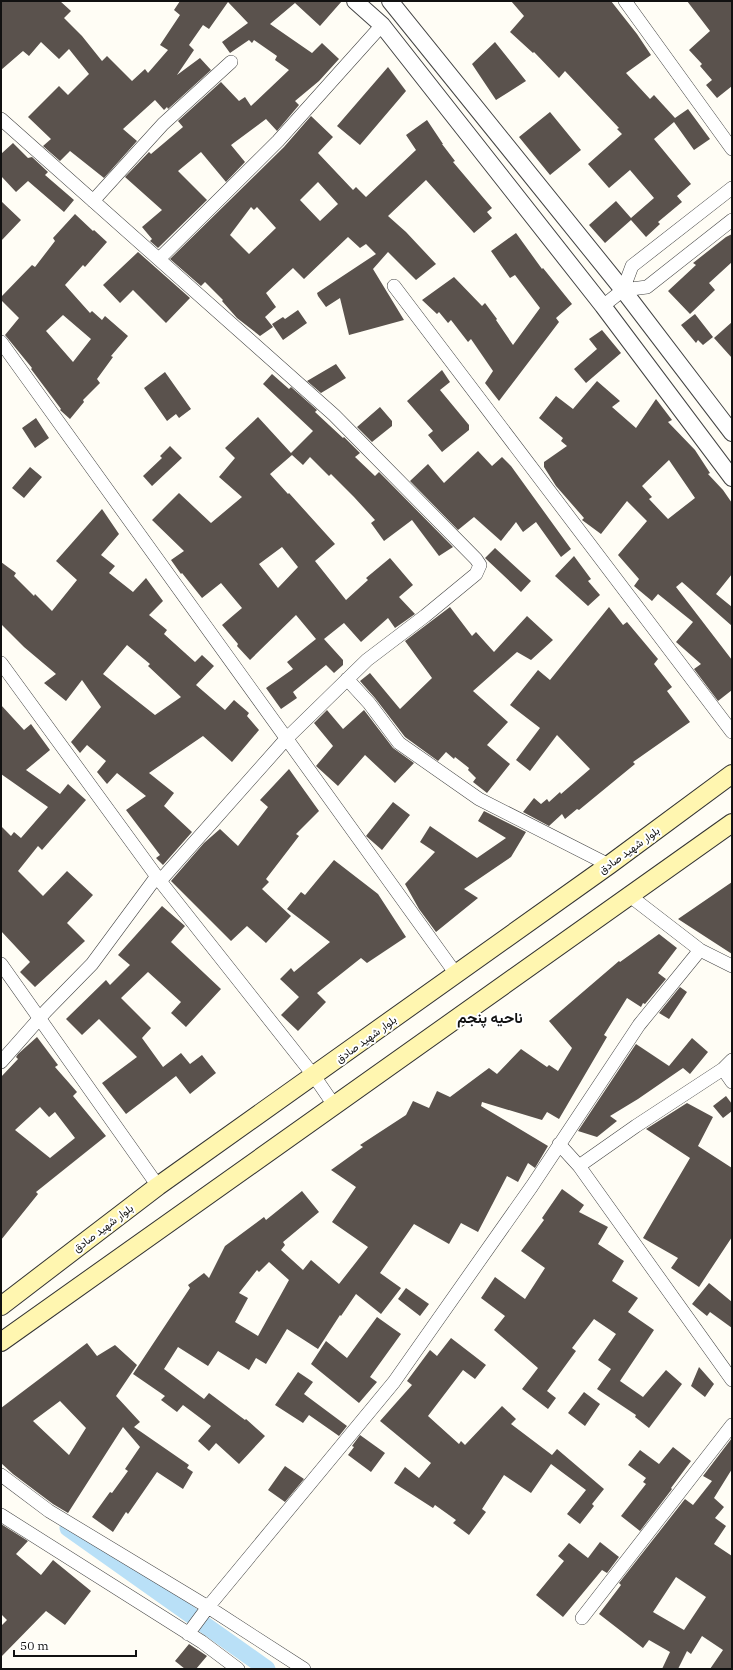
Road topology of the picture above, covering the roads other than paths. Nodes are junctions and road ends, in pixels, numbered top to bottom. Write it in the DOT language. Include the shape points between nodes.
graph roads {
  1 [pos="355,1"];
  2 [pos="390,1"];
  3 [pos="625,1"];
  4 [pos="382,25"];
  5 [pos="231,62"];
  6 [pos="1,119"];
  7 [pos="732,149"];
  8 [pos="732,188"];
  9 [pos="93,201"];
  10 [pos="732,220"];
  11 [pos="159,259"];
  12 [pos="394,286"];
  13 [pos="623,290"];
  14 [pos="603,306"];
  15 [pos="1,342"];
  16 [pos="732,433"];
  17 [pos="732,478"];
  18 [pos="1,663"];
  19 [pos="347,679"];
  20 [pos="732,732"];
  21 [pos="286,739"];
  22 [pos="732,774"];
  23 [pos="732,823"];
  24 [pos="609,865"];
  25 [pos="159,879"];
  26 [pos="630,896"];
  27 [pos="700,950"];
  28 [pos="1,964"];
  29 [pos="732,966"];
  30 [pos="456,974"];
  31 [pos="40,1019"];
  32 [pos="1,1062"];
  33 [pos="727,1064"];
  34 [pos="314,1076"];
  35 [pos="732,1082"];
  36 [pos="334,1106"];
  37 [pos="559,1144"];
  38 [pos="579,1166"];
  39 [pos="158,1186"];
  40 [pos="1,1306"];
  41 [pos="1,1342"];
  42 [pos="732,1380"];
  43 [pos="732,1425"];
  44 [pos="1,1475"];
  45 [pos="1,1515"];
  46 [pos="207,1609"];
  47 [pos="582,1618"];
  48 [pos="190,1632"];
  49 [pos="238,1669"];
  50 [pos="304,1669"];
  1 -- 4 [label="street"];
  2 -- 13 [label="street"];
  3 -- 7 [label="street"];
  4 -- 11 [label="street" via="278,141"];
  4 -- 14 [label="street"];
  5 -- 9 [label="street" via="163,124"];
  6 -- 9 [label="street"];
  8 -- 13 [label="street" via="632,266"];
  9 -- 11 [label="street"];
  10 -- 13 [label="street" via="648,287"];
  11 -- 19 [label="street" via="334,416 476,559 480,566 476,574 367,660"];
  12 -- 20 [label="street"];
  13 -- 14 [label="street"];
  13 -- 16 [label="street"];
  14 -- 17 [label="street"];
  15 -- 21 [label="street"];
  18 -- 25 [label="street"];
  19 -- 21 [label="street"];
  19 -- 24 [label="street" via="399,743 479,799"];
  21 -- 25 [label="street"];
  21 -- 30 [label="street"];
  22 -- 24 [label="main road, بلوار شهید صادق"];
  23 -- 26 [label="main road"];
  24 -- 30 [label="main road, بلوار شهید صادق"];
  25 -- 31 [label="street" via="92,964"];
  25 -- 34 [label="street"];
  26 -- 27 [label="street"];
  26 -- 36 [label="main road"];
  27 -- 29 [label="street"];
  27 -- 37 [label="street" via="639,1025"];
  28 -- 31 [label="street"];
  30 -- 34 [label="main road, بلوار شهید صادق"];
  31 -- 32 [label="street"];
  31 -- 39 [label="street"];
  33 -- 35 [label="street"];
  33 -- 38 [label="street"];
  34 -- 36 [label="street"];
  34 -- 39 [label="main road, بلوار شهید صادق"];
  36 -- 41 [label="main road"];
  37 -- 38 [label="street"];
  37 -- 46 [label="street" via="394,1382"];
  38 -- 42 [label="street"];
  39 -- 40 [label="main road, بلوار شهید صادق"];
  43 -- 47 [label="street"];
  44 -- 46 [label="street" via="49,1511"];
  45 -- 48 [label="street"];
  46 -- 48 [label="street"];
  46 -- 50 [label="street"];
  48 -- 49 [label="street"];
}
